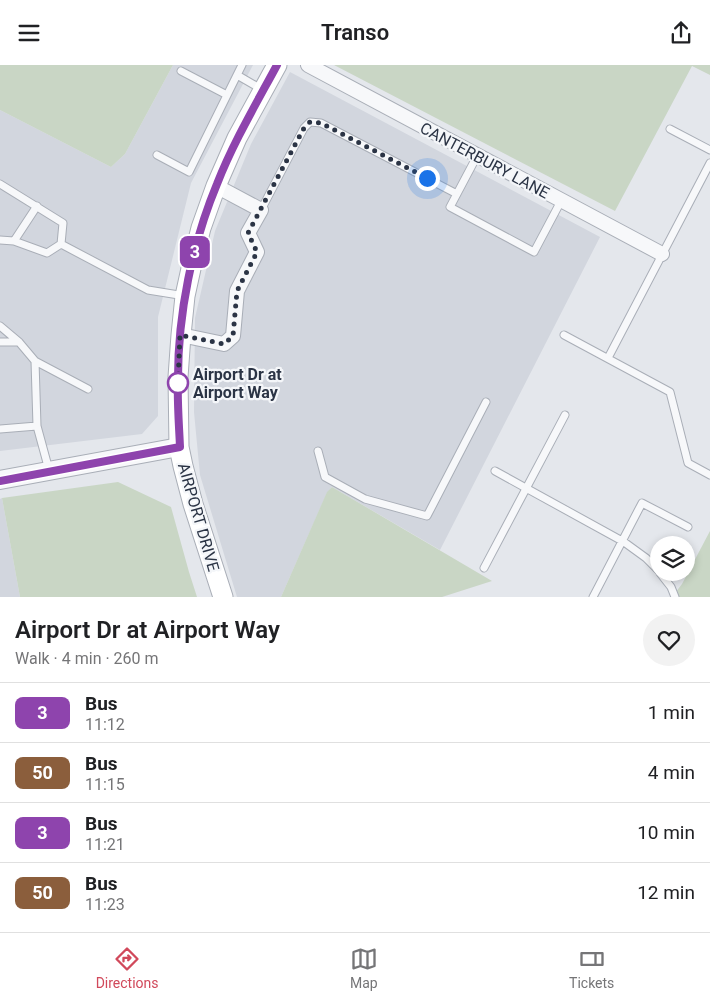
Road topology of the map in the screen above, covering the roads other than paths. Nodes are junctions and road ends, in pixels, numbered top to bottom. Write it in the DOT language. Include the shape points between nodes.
graph roads {
  1 [pos="242,65"];
  2 [pos="277,65"];
  3 [pos="308,65"];
  4 [pos="181,71"];
  5 [pos="237,75"];
  6 [pos="264,90"];
  7 [pos="227,95"];
  8 [pos="670,129"];
  9 [pos="710,150"];
  10 [pos="157,155"];
  11 [pos="477,155"];
  12 [pos="710,163"];
  13 [pos="0,184"];
  14 [pos="216,186"];
  15 [pos="457,194"];
  16 [pos="561,201"];
  17 [pos="36,206"];
  18 [pos="261,210"];
  19 [pos="0,240"];
  20 [pos="14,241"];
  21 [pos="61,244"];
  22 [pos="662,254"];
  23 [pos="186,297"];
  24 [pos="0,326"];
  25 [pos="180,335"];
  26 [pos="564,335"];
  27 [pos="0,342"];
  28 [pos="19,342"];
  29 [pos="608,358"];
  30 [pos="35,361"];
  31 [pos="88,389"];
  32 [pos="486,403"];
  33 [pos="565,415"];
  34 [pos="36,426"];
  35 [pos="0,429"];
  36 [pos="180,447"];
  37 [pos="318,451"];
  38 [pos="50,471"];
  39 [pos="495,471"];
  40 [pos="710,475"];
  41 [pos="0,481"];
  42 [pos="526,488"];
  43 [pos="688,527"];
  44 [pos="622,541"];
  45 [pos="650,562"];
  46 [pos="484,567"];
  47 [pos="666,581"];
  48 [pos="223,597"];
  49 [pos="593,597"];
  50 [pos="675,597"];
  1 -- 5 [label="lane"];
  2 -- 6 [label="main road, AIRPORT DRIVE"];
  3 -- 11 [label="street, CANTERBURY LANE"];
  4 -- 7 [label="lane"];
  5 -- 6 [label="lane"];
  5 -- 7 [label="lane"];
  6 -- 14 [label="main road, AIRPORT DRIVE" via="237,138"];
  7 -- 10 [label="lane" via="188,172"];
  8 -- 9 [label="lane"];
  11 -- 15 [label="lane"];
  11 -- 16 [label="street, CANTERBURY LANE"];
  12 -- 22 [label="lane"];
  13 -- 17 [label="lane"];
  14 -- 18 [label="street"];
  14 -- 23 [label="main road, AIRPORT DRIVE" via="201,228"];
  15 -- 16 [label="lane" via="450,207 534,252"];
  15 -- 18 [label="lane" via="321,123 310,122"];
  16 -- 22 [label="street, CANTERBURY LANE"];
  17 -- 20 [label="lane"];
  17 -- 21 [label="lane" via="63,223"];
  18 -- 25 [label="street" via="248,233 257,252 237,291 233,336 224,344"];
  19 -- 20 [label="lane"];
  20 -- 21 [label="lane" via="47,253"];
  21 -- 23 [label="lane" via="148,290"];
  22 -- 29 [label="lane"];
  23 -- 25 [label="main road, AIRPORT DRIVE"];
  24 -- 28 [label="lane"];
  25 -- 36 [label="main road, AIRPORT DRIVE"];
  26 -- 29 [label="lane"];
  27 -- 28 [label="lane"];
  28 -- 30 [label="lane"];
  29 -- 40 [label="lane" via="670,392 688,463"];
  30 -- 31 [label="lane"];
  30 -- 34 [label="lane"];
  32 -- 37 [label="lane" via="427,516 365,499 325,477"];
  33 -- 42 [label="lane"];
  34 -- 35 [label="lane"];
  34 -- 38 [label="lane"];
  36 -- 38 [label="street"];
  36 -- 48 [label="main road, AIRPORT DRIVE" via="193,504"];
  38 -- 41 [label="street"];
  39 -- 42 [label="lane"];
  42 -- 44 [label="lane"];
  42 -- 46 [label="lane"];
  43 -- 44 [label="lane" via="642,503"];
  44 -- 45 [label="lane"];
  44 -- 49 [label="lane"];
  47 -- 50 [label="lane"];
}
